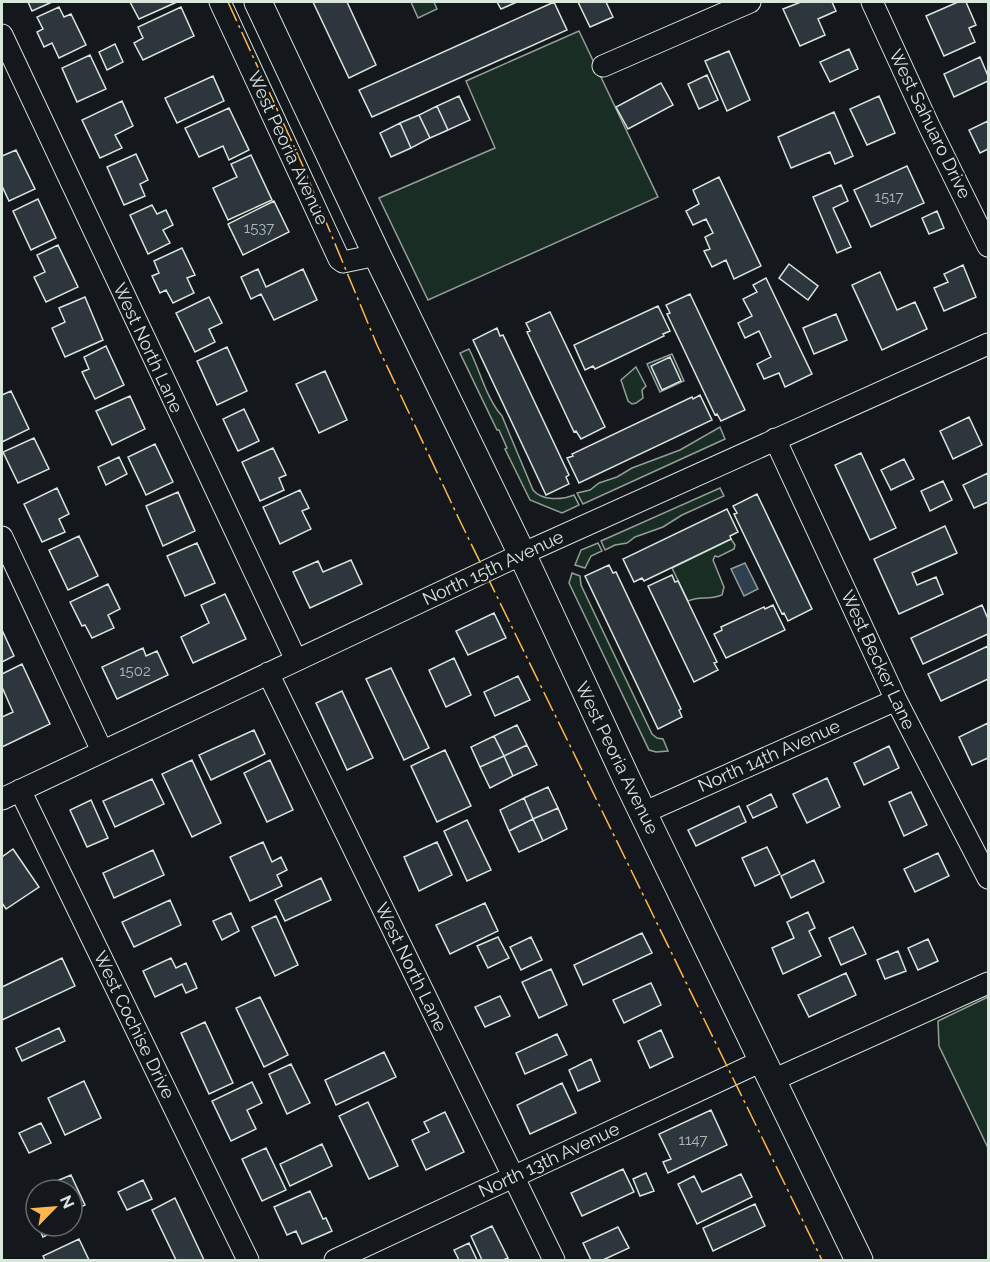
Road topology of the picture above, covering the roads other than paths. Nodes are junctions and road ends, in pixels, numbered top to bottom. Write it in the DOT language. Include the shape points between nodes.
graph roads {
  1 [pos="220,2"];
  2 [pos="258,2"];
  3 [pos="750,2"];
  4 [pos="872,2"];
  5 [pos="2,35"];
  6 [pos="603,66"];
  7 [pos="988,246"];
  8 [pos="377,255"];
  9 [pos="988,344"];
  10 [pos="775,440"];
  11 [pos="2,537"];
  12 [pos="522,554"];
  13 [pos="296,660"];
  14 [pos="268,673"];
  15 [pos="896,700"];
  16 [pos="102,752"];
  17 [pos="11,794"];
  18 [pos="643,813"];
  19 [pos="988,878"];
  20 [pos="988,983"];
  21 [pos="769,1070"];
  22 [pos="513,1177"];
  23 [pos="248,1260"];
  24 [pos="335,1260"];
  25 [pos="554,1260"];
  26 [pos="860,1260"];
  1 -- 8 [label="street, West Peoria Avenue" via="339,259 343,262"];
  2 -- 8 [label="main road, West Peoria Avenue"];
  3 -- 6 [label="street"];
  4 -- 7 [label="street, West Sahuaro Drive"];
  5 -- 13 [label="street, West North Lane"];
  8 -- 12 [label="main road, West Peoria Avenue"];
  9 -- 10 [label="street, North 15th Avenue"];
  10 -- 12 [label="street, North 15th Avenue"];
  10 -- 15 [label="street, West Becker Lane"];
  11 -- 16 [label="street"];
  12 -- 13 [label="street, North 15th Avenue"];
  12 -- 18 [label="main road, West Peoria Avenue"];
  13 -- 14 [label="street, North 15th Avenue"];
  14 -- 16 [label="street, North 15th Avenue"];
  14 -- 22 [label="street, West North Lane"];
  15 -- 18 [label="street, North 14th Avenue"];
  15 -- 19 [label="street, West Becker Lane"];
  16 -- 17 [label="street, North 15th Avenue"];
  17 -- 23 [label="street, West Cochise Drive"];
  18 -- 21 [label="main road, West Peoria Avenue"];
  20 -- 21 [label="street, North 13th Avenue"];
  21 -- 22 [label="street, North 13th Avenue"];
  21 -- 26 [label="main road, West Peoria Avenue"];
  22 -- 24 [label="street, North 13th Avenue"];
  22 -- 25 [label="street, West North Lane"];
}
